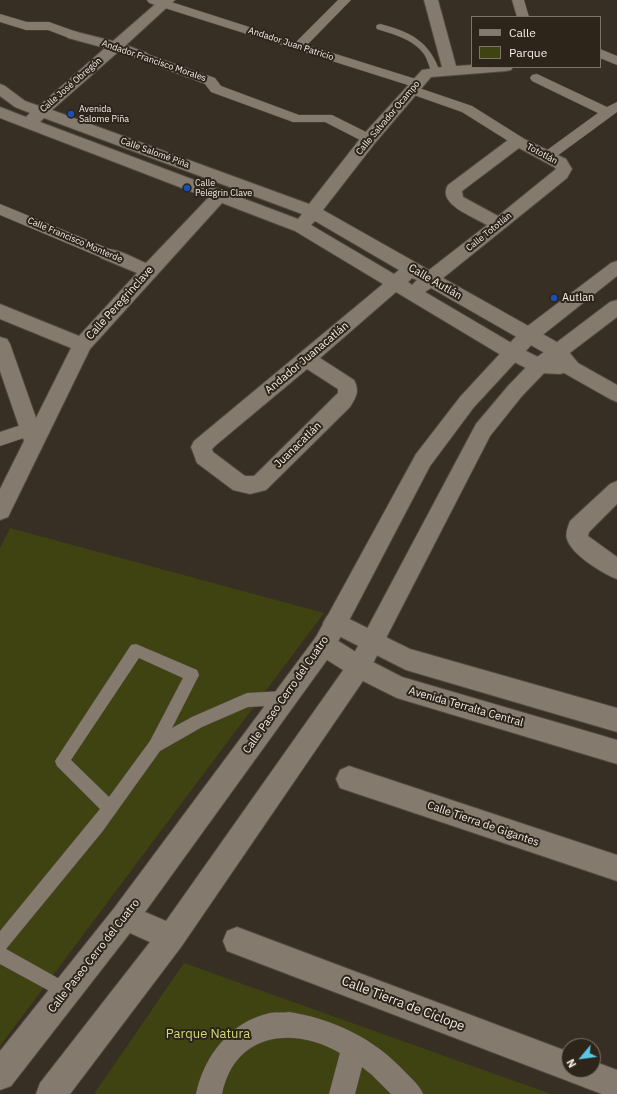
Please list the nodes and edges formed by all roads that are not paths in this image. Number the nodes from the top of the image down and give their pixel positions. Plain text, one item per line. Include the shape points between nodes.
1 (345, 0) edge
2 (431, 0) edge
3 (518, 0) edge
4 (162, 1) edge
5 (523, 16) edge
6 (0, 18) edge
7 (380, 27) dead end
8 (73, 35) joint
9 (116, 46) junction
10 (299, 46) junction
11 (601, 53) edge
12 (142, 56) joint
13 (617, 61) edge
14 (493, 68) edge
15 (443, 72) junction
16 (537, 78) dead end
17 (415, 87) junction
18 (0, 89) edge
19 (612, 109) edge
20 (41, 111) junction
21 (0, 112) edge
22 (28, 123) junction
23 (369, 139) junction
24 (518, 141) junction
25 (548, 156) junction
26 (564, 169) joint
27 (219, 196) junction
28 (0, 209) edge
29 (313, 212) junction
30 (499, 224) junction
31 (301, 227) junction
32 (107, 254) joint
33 (617, 267) edge
34 (411, 269) junction
35 (150, 271) junction
36 (429, 279) junction
37 (404, 288) junction
38 (617, 307) edge
39 (0, 311) edge
40 (0, 344) edge
41 (520, 344) junction
42 (82, 345) junction
43 (306, 359) junction
44 (564, 359) junction
45 (539, 366) junction
46 (617, 394) edge
47 (32, 434) junction
48 (0, 439) edge
49 (201, 447) joint
50 (617, 490) edge
51 (0, 512) edge
52 (617, 569) edge
53 (335, 623) junction
54 (372, 643) junction
55 (324, 644) junction
56 (359, 667) junction
57 (285, 698) junction
58 (617, 720) edge
59 (155, 746) junction
60 (617, 752) edge
61 (349, 779) dead end
62 (110, 808) junction
63 (617, 868) edge
64 (125, 917) junction
65 (171, 937) junction
66 (237, 941) dead end
67 (0, 944) edge
68 (0, 955) edge
69 (66, 992) junction
70 (354, 1046) junction
71 (561, 1064) edge
72 (0, 1075) edge
73 (599, 1078) edge
74 (617, 1085) edge
75 (52, 1094) edge
76 (209, 1094) edge
77 (342, 1094) edge
78 (410, 1094) edge

1 - 10 street
2 - 15 street
3 - 5 street
4 - 9 street, Calle José Obregón
4 - 10 street, Andador Juan Patricio
6 - 8 street, Andador Francisco Morales via 26,26 49,26
7 - 15 lane via 418,42
8 - 9 street, Andador Francisco Morales
9 - 12 street, Andador Francisco Morales
9 - 20 street, Calle José Obregón
10 - 17 street, Andador Juan Patricio
11 - 13 street
12 - 23 street, Andador Francisco Morales via 210,81 216,89 298,119 327,118
14 - 15 street, Calle Salvador Ocampo
15 - 17 street, Calle Salvador Ocampo via 427,73
16 - 19 street
17 - 23 street, Calle Salvador Ocampo
17 - 24 street, Andador Juan Patricio via 467,109
18 - 20 street, Calle Salomé Piña via 20,104
19 - 25 street
20 - 22 street, Calle José Obregón
20 - 29 street, Calle Salomé Piña
21 - 22 street, Calle Salomé Piña
22 - 27 street, Calle Salomé Piña
23 - 29 street, Calle Salvador Ocampo
24 - 25 street, Tototlán
24 - 30 street via 454,189 456,200
25 - 26 street, Tototlán via 560,163
26 - 30 street, Calle Tototlán
27 - 31 street, Calle Salomé Piña
27 - 35 street, Calle Peregrinclave
28 - 32 street, Calle Francisco Monterde
29 - 31 street, Calle Salvador Ocampo
29 - 34 street, Calle Autlán
30 - 36 street, Calle Tototlán
31 - 37 street, Calle Autlán
32 - 35 street, Calle Francisco Monterde
33 - 41 street, Calle Paseo Cerro del Cuatro
34 - 36 street, Calle Autlán
34 - 37 street, Andador Juanacatlán
35 - 42 street, Calle Peregrinclave
36 - 37 street, Calle Tototlán
36 - 41 street, Calle Autlán
37 - 41 street, Calle Autlán
37 - 43 street, Andador Juanacatlán
38 - 44 street
39 - 42 street
40 - 47 street
41 - 44 street, Calle Autlán
41 - 45 street, Calle Autlán
41 - 53 street, Calle Paseo Cerro del Cuatro via 467,402 423,460
42 - 47 street, Calle Peregrinclave
43 - 49 street, Andador Juanacatlán
43 - 49 street, Juanacatlán via 347,385 348,393 342,402 259,484 240,484 204,457
44 - 45 street
44 - 46 street, Calle Autlán
45 - 54 street via 483,430
47 - 48 street
47 - 51 street, Calle Peregrinclave
50 - 52 street via 578,528 577,538 582,545
53 - 54 street
53 - 55 street, Calle Paseo Cerro del Cuatro
54 - 56 street
54 - 58 street via 406,659
55 - 56 street, Avenida Terralta Central
55 - 57 street, Calle Paseo Cerro del Cuatro
56 - 60 street, Avenida Terralta Central via 397,687
56 - 65 street
57 - 59 lane via 247,700 197,722
57 - 64 street, Calle Paseo Cerro del Cuatro
59 - 62 lane
59 - 62 lane via 192,676 136,650 62,761
61 - 63 street, Calle Tierra de Gigantes
62 - 67 lane
64 - 65 street
64 - 69 street, Calle Paseo Cerro del Cuatro
65 - 75 street
66 - 71 street, Calle Tierra de Cíclope
68 - 69 lane
69 - 72 street, Calle Paseo Cerro del Cuatro
70 - 76 street via 327,1033 296,1024 268,1027 241,1040 228,1053 217,1070
70 - 77 street
70 - 78 street via 378,1063
73 - 74 street

